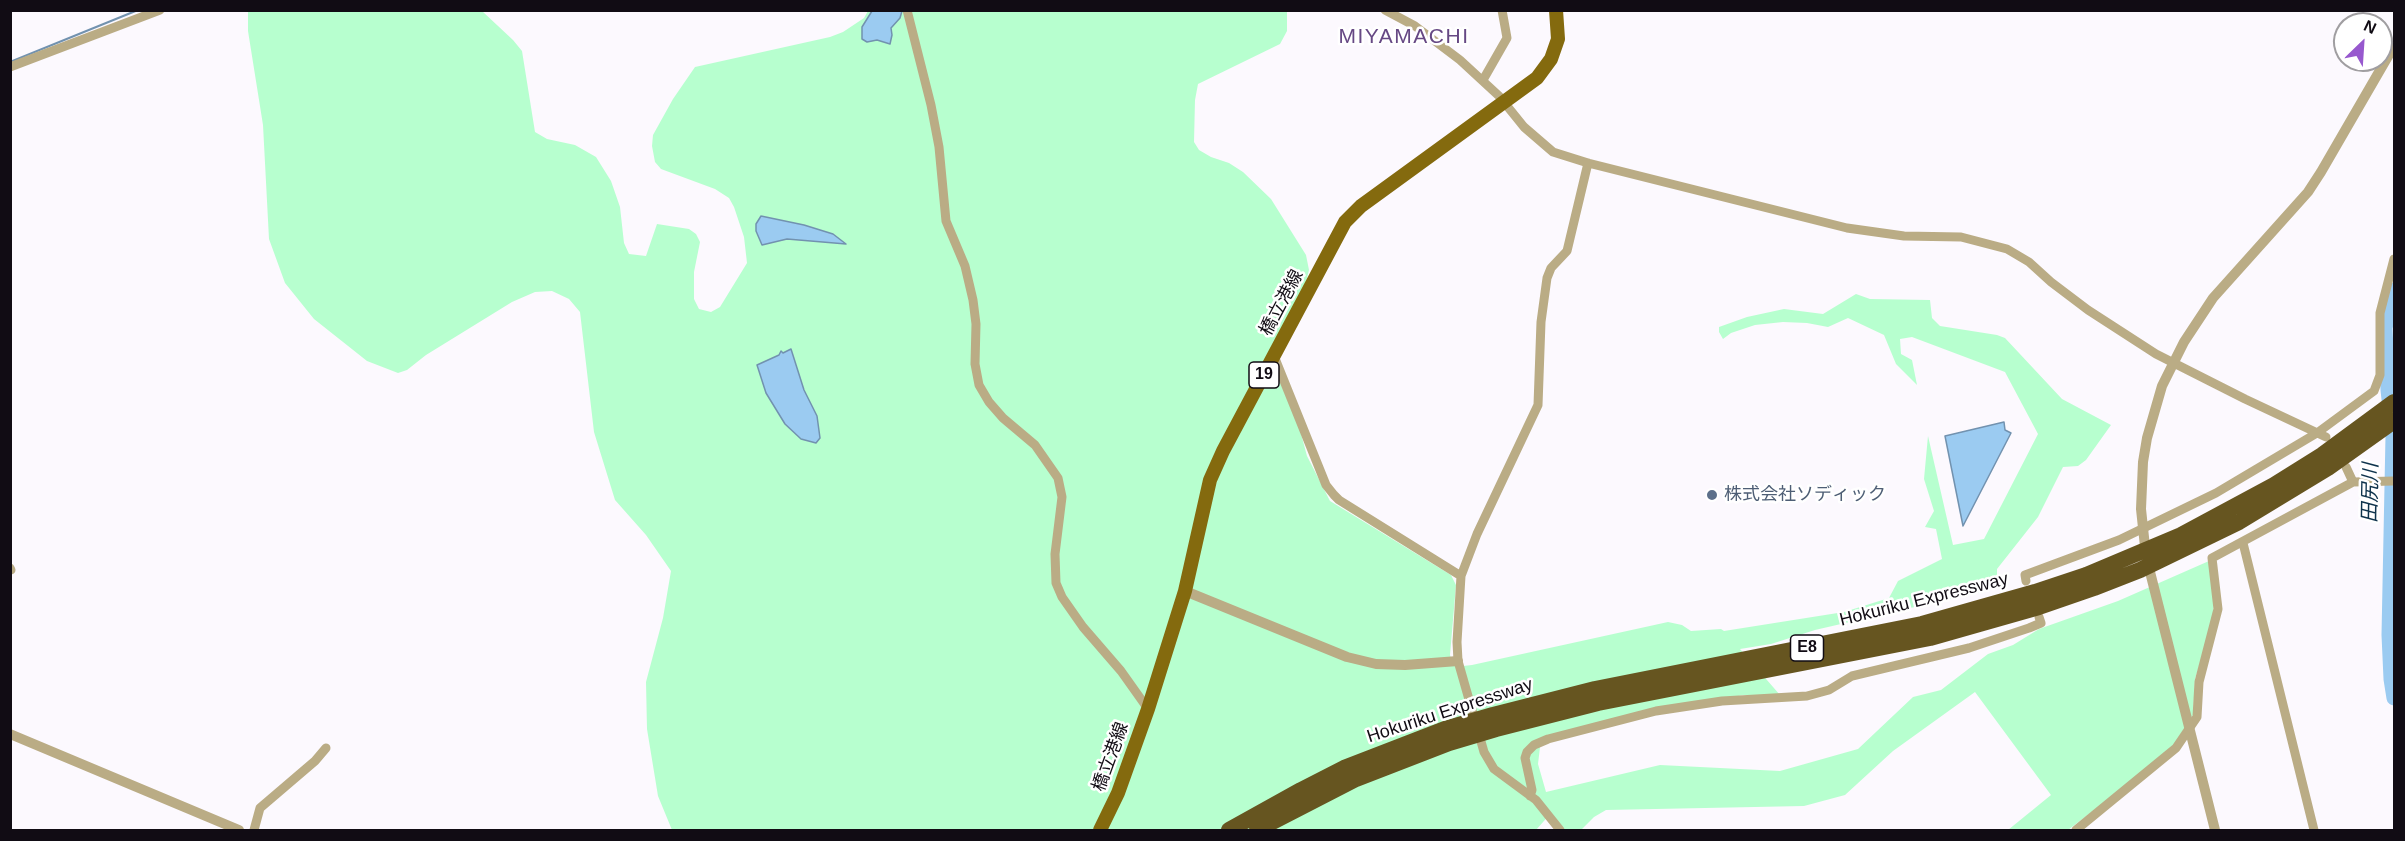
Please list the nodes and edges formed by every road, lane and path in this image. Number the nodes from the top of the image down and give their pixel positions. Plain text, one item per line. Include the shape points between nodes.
1 (159, 10) edge
2 (907, 10) edge
3 (1385, 10) edge
4 (1502, 10) edge
5 (1556, 10) edge
6 (2394, 46) edge
7 (10, 67) edge
8 (1483, 80) junction
9 (1504, 102) junction
10 (1588, 163) junction
11 (2394, 259) edge
12 (1274, 356) junction
13 (2173, 363) junction
14 (2394, 402) edge
15 (2394, 421) edge
16 (2369, 431) junction
17 (2321, 435) junction
18 (2346, 467) dead end
19 (2391, 481) edge
20 (2353, 482) junction
21 (2243, 543) junction
22 (1461, 576) junction
23 (2026, 581) dead end
24 (1185, 591) junction
25 (2038, 617) dead end
26 (1458, 661) junction
27 (1148, 709) junction
28 (2189, 729) junction
29 (10, 734) edge
30 (326, 748) dead end
31 (1530, 796) junction
32 (239, 831) edge
33 (254, 831) edge
34 (1100, 831) edge
35 (1229, 831) edge
36 (1257, 831) edge
37 (1560, 831) edge
38 (2076, 831) edge
39 (2215, 831) edge
40 (2314, 831) edge

1 - 7 street
2 - 27 street via 939,147 946,221 965,266 973,300 979,385 1003,418 1035,445 1058,478 1062,497 1055,554 1056,583 1083,627
3 - 8 street via 1428,35
4 - 8 street via 1507,38
5 - 9 main road, 橋立港線 / 19 via 1558,39 1551,59 1537,78
6 - 13 street via 2317,178 2213,298
8 - 9 street
9 - 10 street via 1524,128 1553,152
9 - 12 main road, 橋立港線 / 19 via 1361,206 1345,222
10 - 13 street via 1847,228 1894,235 1961,237 2007,249 2088,310
10 - 22 street via 1567,251 1547,278 1538,405
11 - 17 street via 2380,313 2378,384
12 - 22 street via 1326,485 1334,495
12 - 24 main road, 橋立港線 / 19 via 1210,480
13 - 17 street
13 - 28 street via 2147,438 2142,534 2150,581
14 - 16 highway, Hokuriku Expressway / E8
15 - 16 highway, Hokuriku Expressway / E8
16 - 35 highway, Hokuriku Expressway / E8 via 2227,511 2144,552 2086,575 1922,624 1605,687 1493,715 1344,768
16 - 36 highway, Hokuriku Expressway / E8 via 2285,496 2229,527 2140,570 2061,599 1930,638 1598,703 1496,729 1356,779
17 - 23 street via 2120,540 2025,575
18 - 20 street
19 - 20 street
20 - 21 street
21 - 28 street via 2212,558 2218,609 2199,682 2197,717
21 - 40 street
22 - 26 street
24 - 26 street via 1347,657 1376,664
24 - 27 main road, 橋立港線 / 19
25 - 31 street via 2041,623 2029,628 1969,648 1852,676 1829,690 1807,696 1722,701 1656,711 1548,739 1534,745 1525,758
26 - 31 street via 1484,752 1494,769
27 - 34 main road, 橋立港線 / 19
28 - 38 street via 2176,748
28 - 39 street
29 - 32 street
30 - 33 street via 260,808
31 - 37 street

